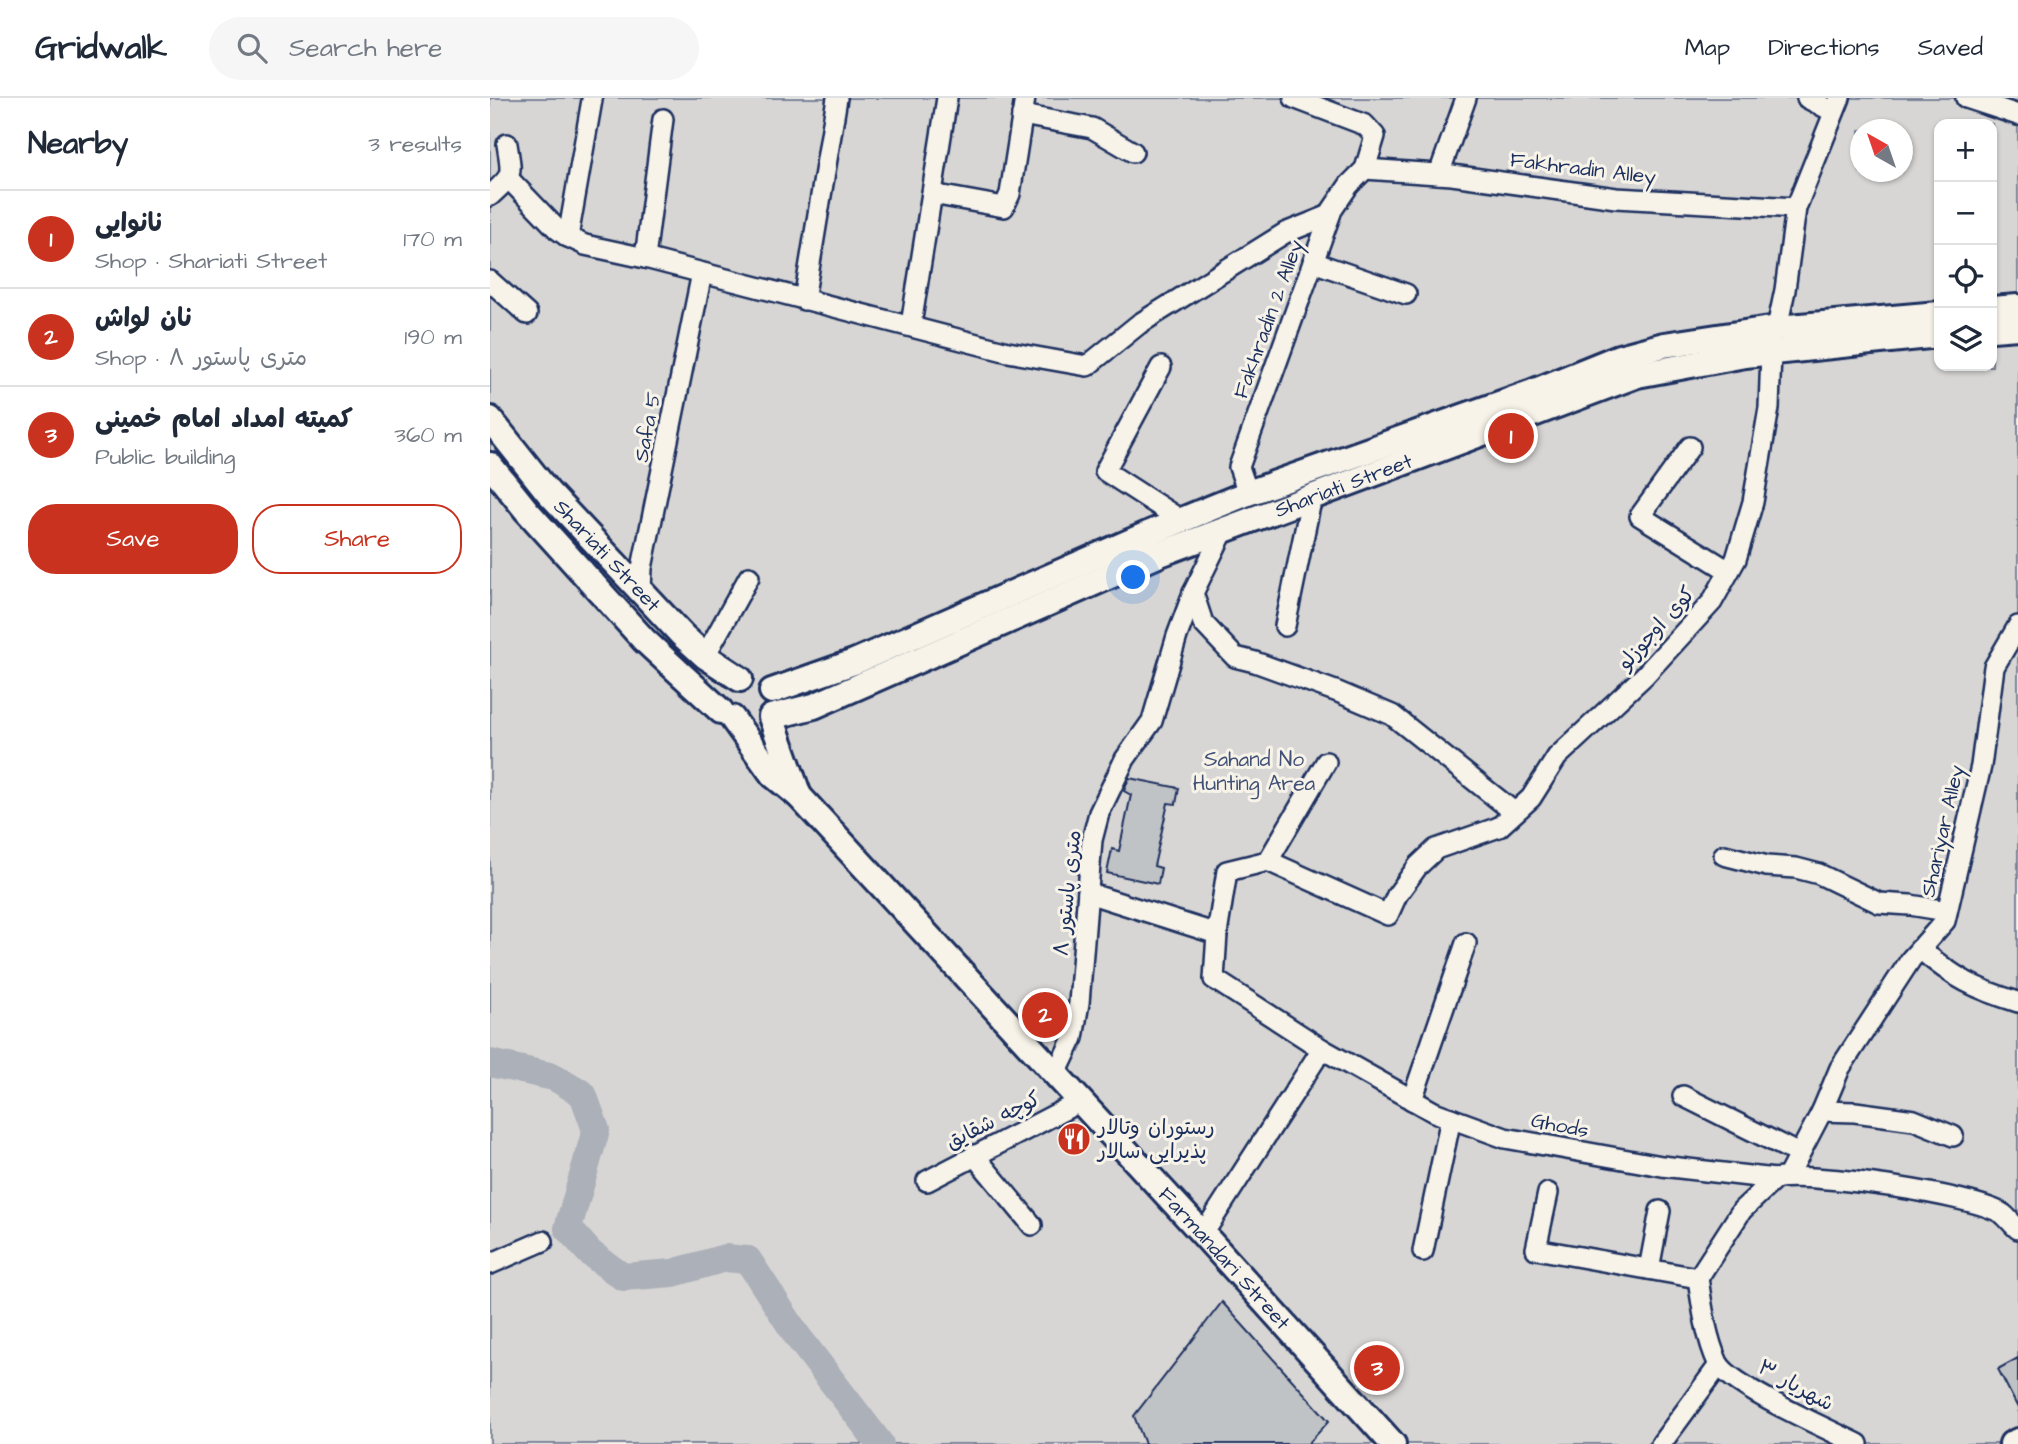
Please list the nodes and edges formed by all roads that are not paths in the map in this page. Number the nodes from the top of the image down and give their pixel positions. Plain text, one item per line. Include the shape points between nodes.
1 (837, 98) edge
2 (947, 98) edge
3 (1294, 98) edge
4 (1466, 98) edge
5 (1807, 98) edge
6 (1966, 98) edge
7 (592, 100) dead end
8 (1837, 105) edge
9 (1023, 107) edge
10 (2018, 115) edge
11 (663, 119) dead end
12 (507, 144) dead end
13 (1133, 152) dead end
14 (1365, 169) junction
15 (1439, 174) junction
16 (509, 178) junction
17 (932, 194) junction
18 (490, 196) edge
19 (1796, 208) junction
20 (1330, 215) junction
21 (568, 237) junction
22 (645, 258) junction
23 (1313, 262) junction
24 (702, 274) junction
25 (490, 281) edge
26 (1406, 294) dead end
27 (804, 300) junction
28 (2018, 307) edge
29 (1997, 309) edge
30 (527, 314) dead end
31 (1934, 314) edge
32 (911, 326) junction
33 (2018, 327) edge
34 (1777, 328) junction
35 (1997, 329) edge
36 (1934, 336) edge
37 (1771, 352) junction
38 (1161, 368) dead end
39 (490, 418) edge
40 (1436, 438) junction
41 (1690, 447) dead end
42 (494, 478) edge
43 (548, 492) junction
44 (1248, 493) junction
45 (1312, 496) junction
46 (527, 511) junction
47 (1181, 520) junction
48 (1224, 530) junction
49 (1729, 571) junction
50 (749, 577) dead end
51 (641, 590) junction
52 (1193, 593) junction
53 (1285, 626) dead end
54 (2018, 626) edge
55 (705, 656) junction
56 (858, 673) junction
57 (740, 679) junction
58 (772, 691) junction
59 (727, 714) junction
60 (771, 716) junction
61 (1326, 762) dead end
62 (799, 796) junction
63 (1514, 812) junction
64 (1724, 855) dead end
65 (1268, 861) junction
66 (1088, 893) junction
67 (1947, 911) junction
68 (1217, 934) junction
69 (1466, 943) dead end
70 (1920, 948) junction
71 (2018, 1002) edge
72 (1322, 1049) junction
73 (1056, 1074) junction
74 (1683, 1096) dead end
75 (1412, 1100) junction
76 (1081, 1101) junction
77 (1822, 1111) junction
78 (1451, 1118) junction
79 (1953, 1136) dead end
80 (1799, 1154) junction
81 (974, 1155) junction
82 (1782, 1177) junction
83 (927, 1181) dead end
84 (1548, 1193) dead end
85 (1660, 1211) dead end
86 (1032, 1226) dead end
87 (2018, 1229) edge
88 (1203, 1234) junction
89 (543, 1241) dead end
90 (1423, 1251) dead end
91 (490, 1264) edge
92 (1649, 1269) junction
93 (1698, 1278) junction
94 (1719, 1365) junction
95 (2018, 1441) edge
96 (1393, 1444) edge
97 (1661, 1444) edge
98 (1858, 1444) edge
99 (2012, 1444) edge

1 - 27 street
2 - 17 street
3 - 14 street via 1365,125 1375,136
4 - 15 street
5 - 8 street
6 - 10 street
7 - 21 street
8 - 19 street
9 - 13 street via 1092,128
9 - 17 street via 1004,207
11 - 22 street
12 - 16 street
14 - 15 street, Fakhradin Alley
14 - 20 street, Fakhradin 2 Alley
15 - 19 street, Fakhradin Alley via 1616,198
16 - 18 street
16 - 21 street
17 - 32 street
19 - 34 street
20 - 23 street, Fakhradin 2 Alley
20 - 32 street via 1285,233 1139,324 1087,366 1008,352
21 - 22 street via 585,246
22 - 24 street
23 - 26 street
23 - 44 street, Fakhradin 2 Alley via 1239,467
24 - 27 street
24 - 51 street, Safa 5
25 - 30 street
27 - 32 street
28 - 29 main road
31 - 34 main road, Shariati Street
33 - 35 main road
34 - 40 main road, Shariati Street via 1630,354 1530,393
36 - 37 main road, Shariati Street
37 - 40 main road, Shariati Street via 1637,375
37 - 49 street, کوی اوجوزلو via 1769,408 1753,502
38 - 47 street via 1105,471
39 - 43 main road, Shariati Street
40 - 44 main road, Shariati Street
40 - 45 main road, Shariati Street
41 - 49 street via 1640,516
42 - 46 main road, Shariati Street
43 - 46 main road
43 - 51 main road, Shariati Street
44 - 47 main road, Shariati Street
45 - 48 main road, Shariati Street
45 - 53 street
46 - 59 main road, Shariati Street via 644,640
47 - 56 main road, Shariati Street
48 - 52 street, ۸ متری پاستور
48 - 56 main road, Shariati Street
49 - 63 street, کوی اوجوزلو via 1704,611 1644,676 1557,757 1531,798
50 - 55 street
51 - 55 main road, Shariati Street
52 - 63 street via 1203,623 1235,657 1392,715
52 - 66 street, ۸ متری پاستور via 1152,721 1125,759 1100,813 1092,839
54 - 67 street, Shariyar Alley via 1994,667 1981,766
55 - 57 main road, Shariati Street
56 - 58 main road, Shariati Street
56 - 60 main road, Shariati Street via 814,706
57 - 58 main road
57 - 59 main road via 720,687 716,694 716,702
58 - 60 main road via 778,702
59 - 60 main road via 755,722
59 - 62 main road, Farmandari Street via 773,775
60 - 62 main road, Farmandari Street
61 - 65 street
62 - 73 main road, Farmandari Street
63 - 65 street, کوی اوجوزلو via 1499,827 1436,849 1418,866 1388,915
64 - 67 street via 1819,874 1879,903
65 - 68 street via 1227,871
66 - 68 street
66 - 73 street, ۸ متری پاستور via 1073,1038
67 - 70 street, Shariyar Alley via 1945,922
68 - 72 street, Ghods via 1214,979
69 - 75 street
70 - 71 street via 1967,984
70 - 77 street, Shariyar Alley via 1840,1068
72 - 75 street, Ghods
72 - 88 street
73 - 76 main road, Farmandari Street
74 - 80 street
75 - 78 street, Ghods
76 - 81 street, کوچه شقایق
76 - 88 main road, Farmandari Street
77 - 79 street via 1914,1120
77 - 80 street, Shariyar Alley
78 - 82 street, Ghods via 1505,1138 1568,1150 1662,1166
78 - 90 street
80 - 82 street, Shariyar Alley
81 - 83 street, کوچه شقایق
81 - 86 street
82 - 87 street, Ghods via 1955,1196 2003,1213
82 - 93 street via 1742,1210
84 - 92 street via 1536,1249
85 - 92 street
88 - 96 main road, Farmandari Street
89 - 91 street
92 - 93 street
93 - 94 street via 1703,1316
94 - 97 street
94 - 98 street, شهریار ۳ via 1759,1395
95 - 99 main road

